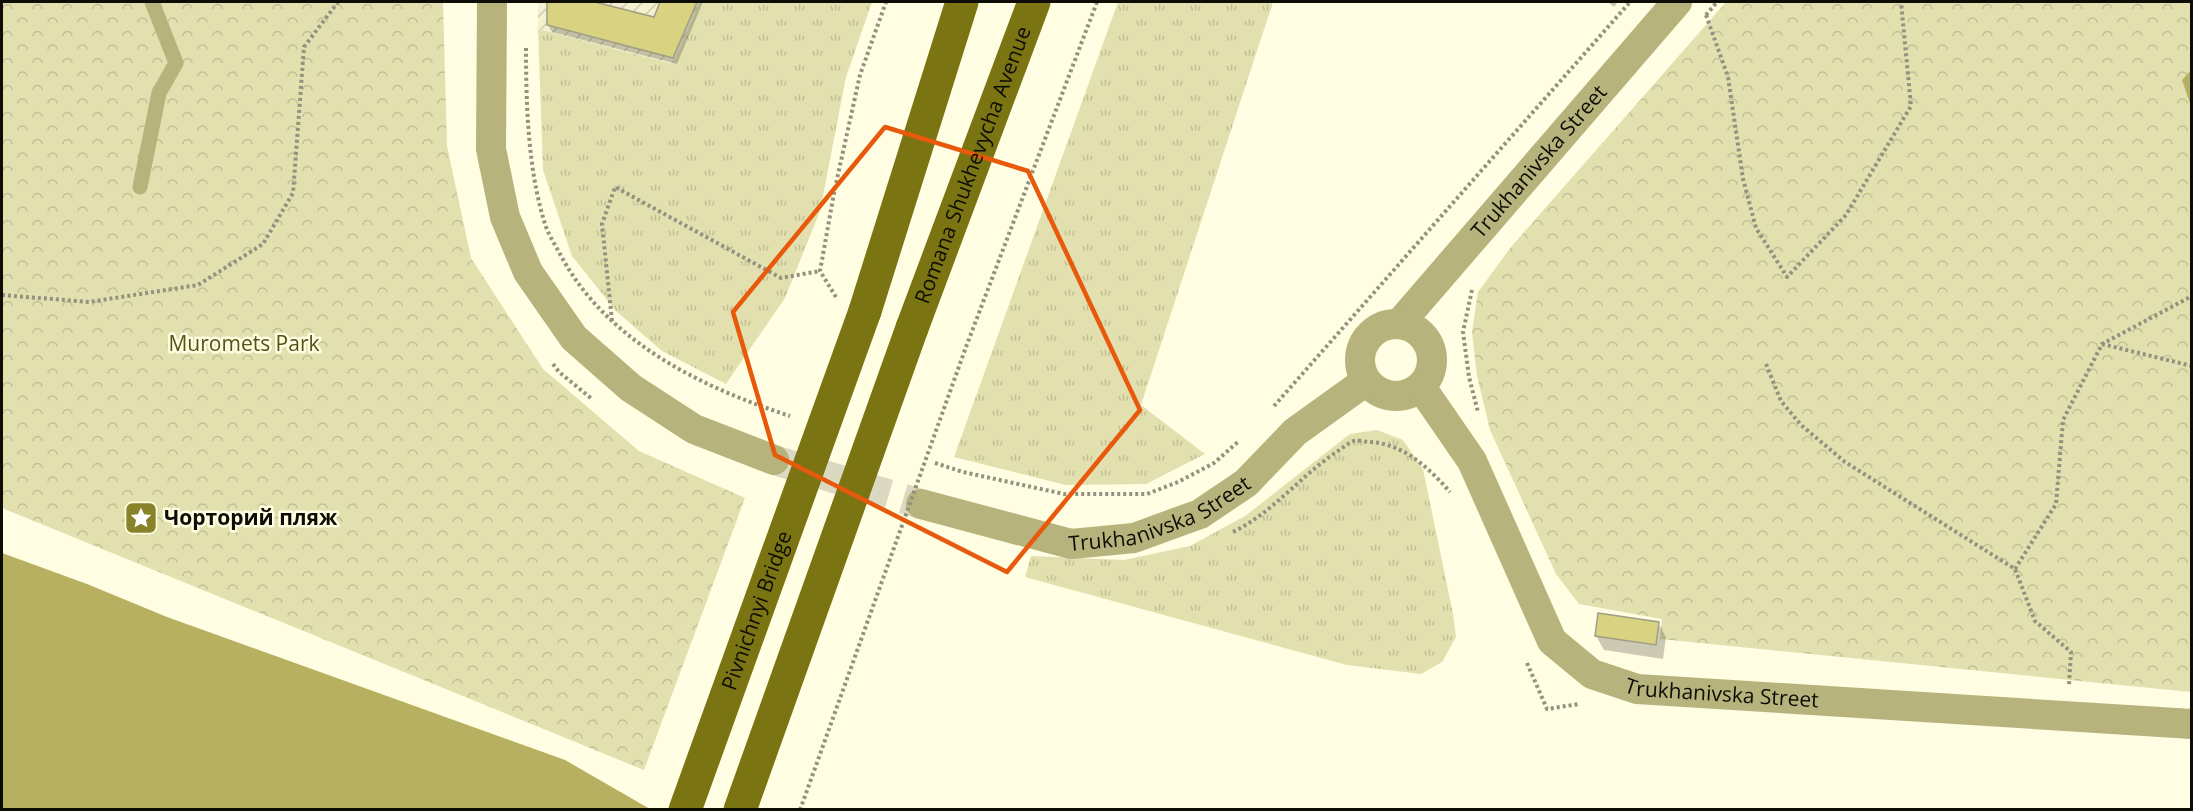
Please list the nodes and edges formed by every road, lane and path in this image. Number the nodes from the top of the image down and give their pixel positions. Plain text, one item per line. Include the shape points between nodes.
1 (152, 2) edge
2 (338, 2) edge
3 (492, 2) edge
4 (886, 2) edge
5 (962, 2) edge
6 (1034, 2) edge
7 (1097, 2) edge
8 (1630, 2) edge
9 (1677, 2) edge
10 (1717, 2) edge
11 (1901, 2) edge
12 (1706, 15) junction
13 (1698, 24) dead end
14 (526, 44) dead end
15 (140, 187) dead end
16 (820, 271) junction
17 (1479, 280) dead end
18 (2, 295) edge
19 (2192, 297) edge
20 (852, 307) junction
21 (612, 321) junction
22 (1400, 323) junction
23 (2102, 344) junction
24 (1766, 364) dead end
25 (2192, 366) edge
26 (1366, 381) junction
27 (1421, 387) junction
28 (1266, 414) dead end
29 (790, 416) dead end
30 (1480, 422) dead end
31 (1242, 439) dead end
32 (774, 460) tunnel mouth
33 (936, 463) dead end
34 (921, 504) tunnel mouth
35 (2015, 569) junction
36 (2060, 715) junction
37 (2192, 724) edge
38 (685, 810) edge
39 (740, 810) edge
40 (800, 810) edge

1 - 15 lane via 176,63 159,93
2 - 18 path via 304,47 293,193 263,244 198,285 89,302
3 - 32 street via 491,149 505,217 528,272 574,338 631,388 694,429
4 - 16 path via 860,75
5 - 20 main road
6 - 39 main road, Romana Shukhevycha Avenue, bridge via 912,328
7 - 40 path, bridge via 966,346
8 - 28 path
9 - 22 street, Trukhanivska Street
10 - 12 path
11 - 12 path via 1911,106 1846,215 1787,277 1756,228 1743,179 1728,77
12 - 13 path
14 - 21 path via 532,163 545,225 568,270
16 - 20 path
16 - 21 path via 781,278 615,187 602,224
17 - 30 path via 1472,290 1463,332
19 - 23 path
20 - 38 main road, Pivnichnyi Bridge, bridge
21 - 29 path via 663,359 745,402
22 - 26 street via 1380,327 1365,341 1360,361
22 - 27 street via 1419,331 1431,348 1431,369
23 - 25 path
23 - 35 path via 2063,420 2056,504
24 - 35 path via 1781,401 1801,425 1845,462
26 - 27 street via 1392,396
26 - 34 street, Trukhanivska Street via 1295,432 1246,483 1200,514 1134,538 1071,543
27 - 36 street, Trukhanivska Street via 1472,461 1552,641 1592,674 1637,689
31 - 33 path via 1214,464 1147,494 1064,494
35 - 36 path via 2035,621 2071,652 2070,680
36 - 37 street, Trukhanivska Street

